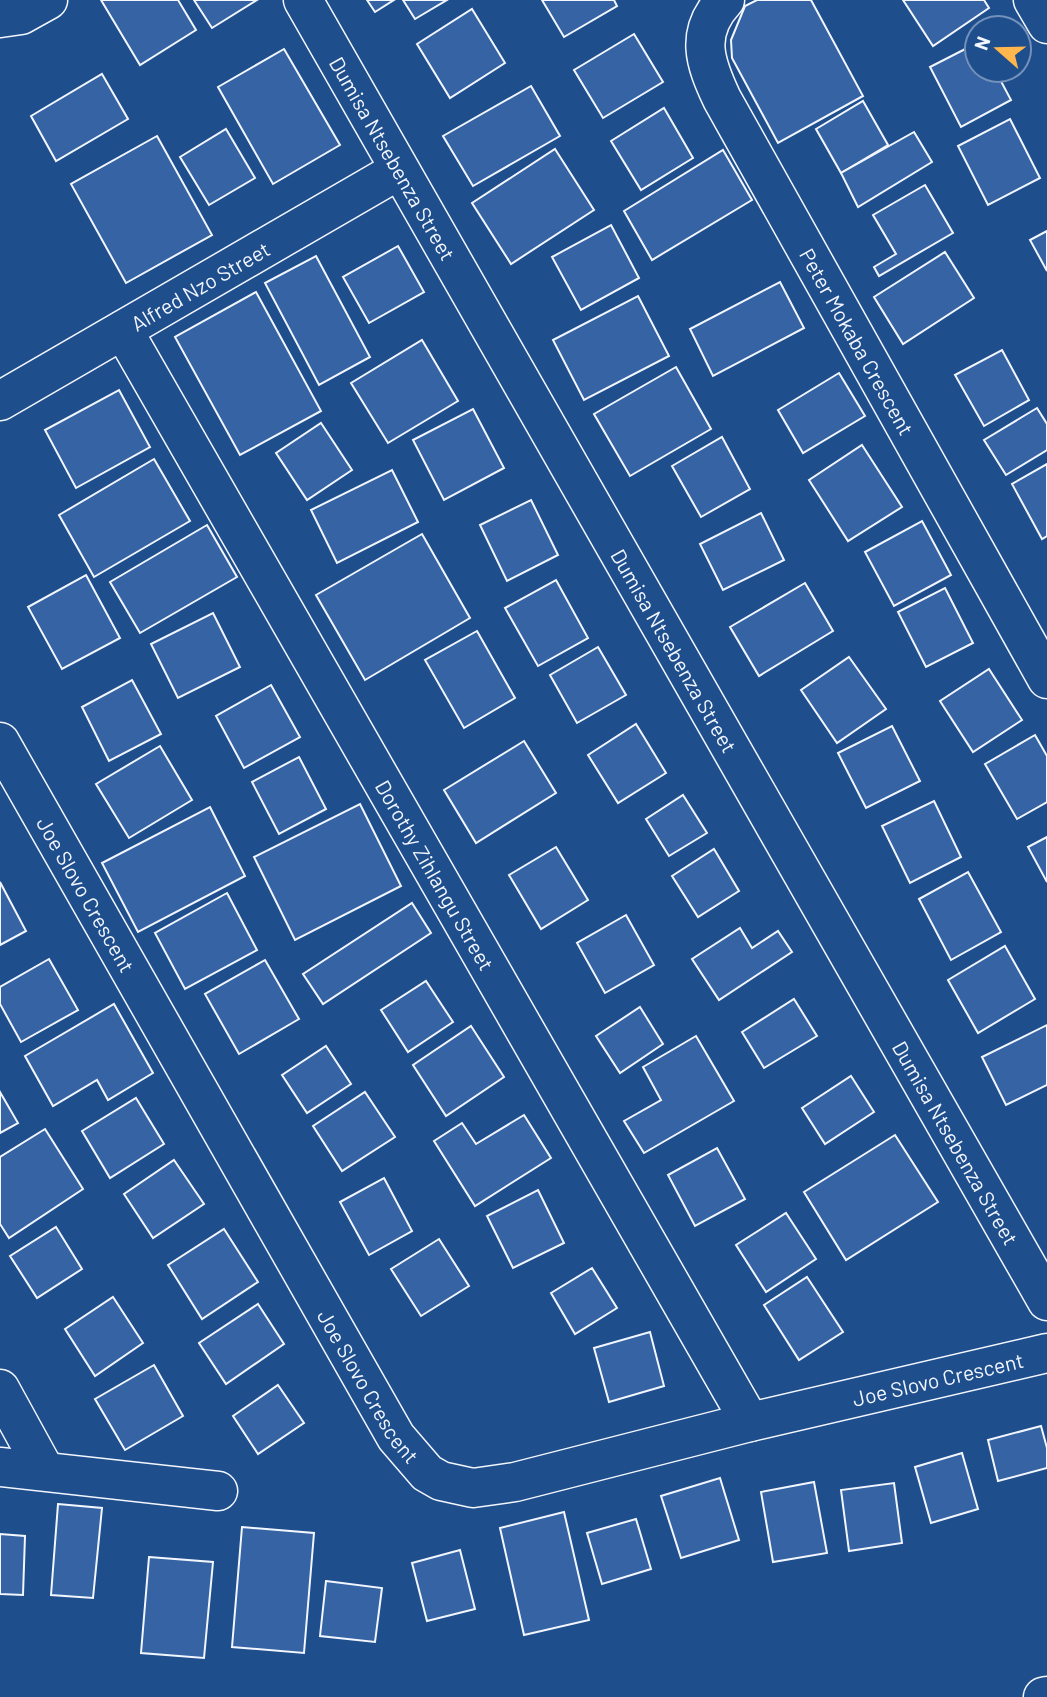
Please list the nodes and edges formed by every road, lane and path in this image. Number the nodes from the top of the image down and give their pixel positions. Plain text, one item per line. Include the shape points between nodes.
1 (48, 0) edge
2 (303, 0) edge
3 (725, 0) edge
4 (1033, 0) edge
5 (0, 18) edge
6 (1047, 24) edge
7 (399, 170) junction
8 (122, 330) junction
9 (0, 401) edge
10 (1047, 679) edge
11 (0, 741) edge
12 (1047, 1301) edge
13 (1047, 1353) edge
14 (0, 1388) edge
15 (750, 1422) junction
16 (0, 1467) edge
17 (45, 1471) junction
18 (218, 1491) dead end

1 - 5 street via 21,15
2 - 7 street, Dumisa Ntsebenza Street
3 - 10 street, Peter Mokaba Crescent via 709,25 704,46 708,69 722,99
4 - 6 street
7 - 8 street, Alfred Nzo Street
7 - 12 street, Dumisa Ntsebenza Street
8 - 9 street, Alfred Nzo Street
8 - 15 street, Dorothy Zihlangu Street
11 - 15 street, Joe Slovo Crescent via 396,1437 427,1473 473,1488 514,1482
13 - 15 street, Joe Slovo Crescent
14 - 17 street
16 - 17 street
17 - 18 street

